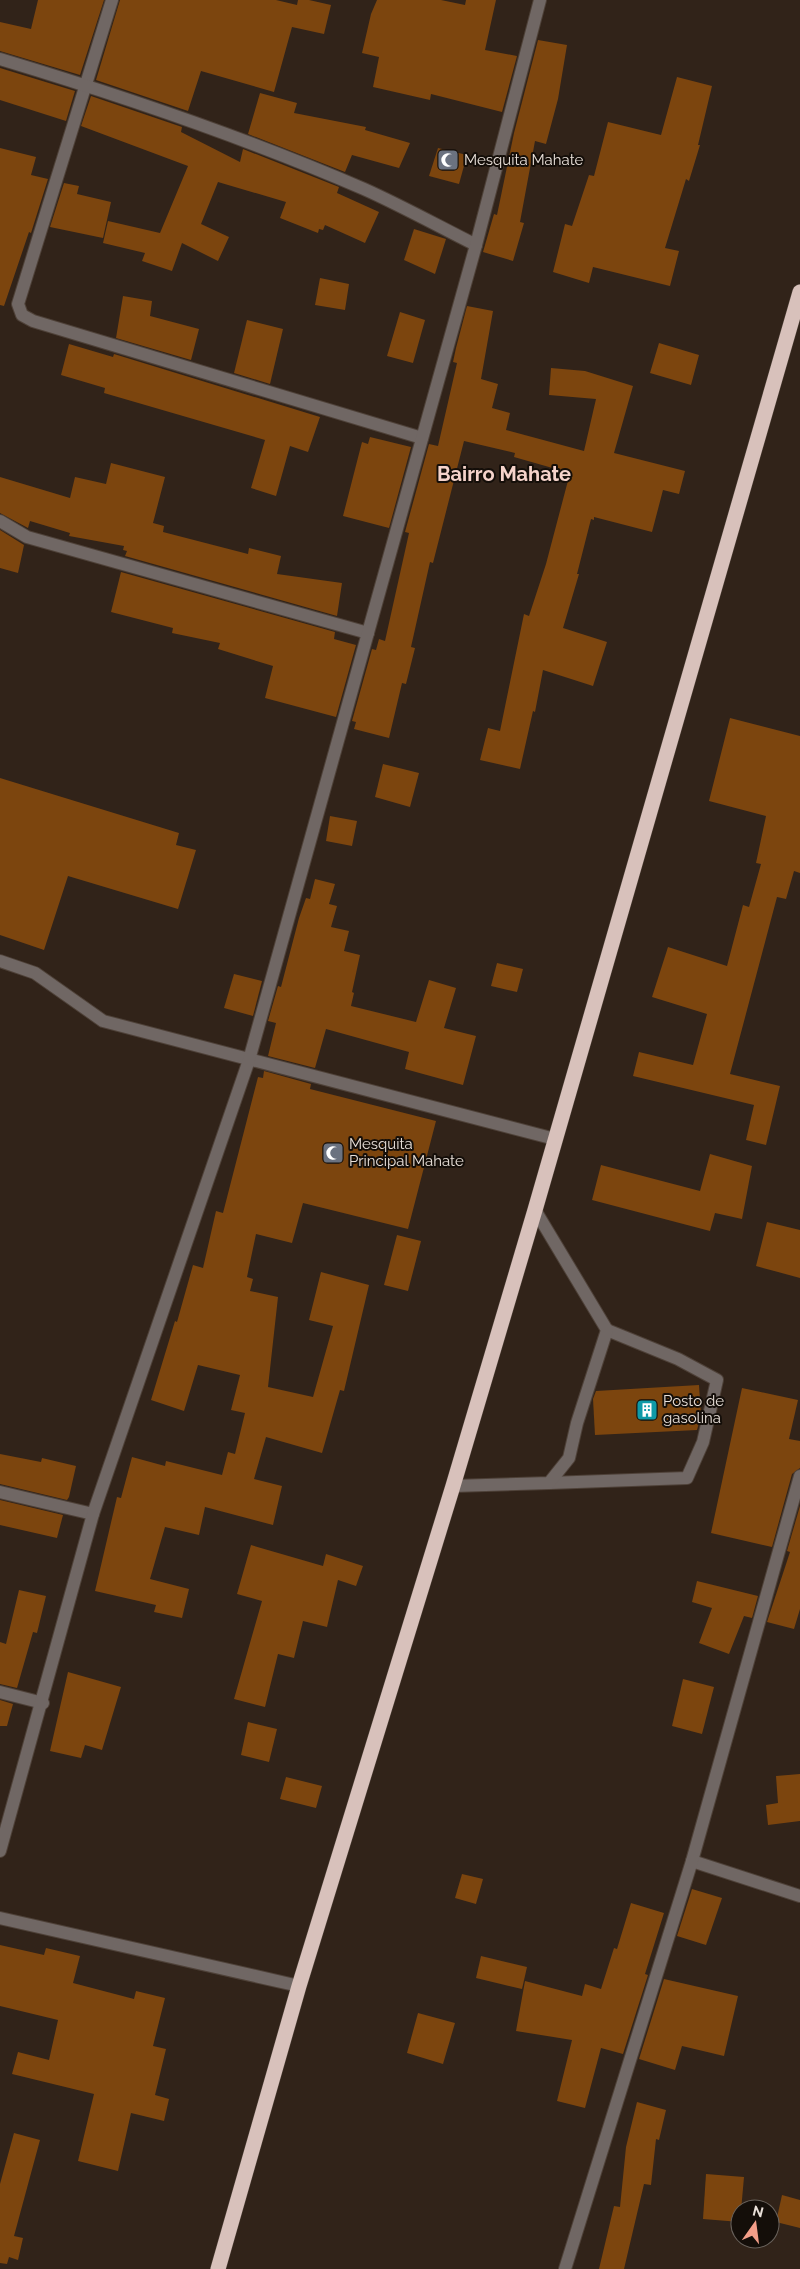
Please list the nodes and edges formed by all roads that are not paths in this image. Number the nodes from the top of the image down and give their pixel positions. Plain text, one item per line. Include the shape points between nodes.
1 (112, 0) edge
2 (540, 0) edge
3 (0, 59) edge
4 (87, 85) junction
5 (476, 245) junction
6 (800, 292) edge
7 (422, 438) junction
8 (0, 520) edge
9 (368, 632) junction
10 (0, 960) edge
11 (249, 1060) junction
12 (555, 1139) junction
13 (535, 1210) junction
14 (607, 1330) junction
15 (800, 1476) edge
16 (549, 1483) junction
17 (453, 1486) junction
18 (0, 1492) edge
19 (93, 1514) junction
20 (0, 1692) edge
21 (42, 1703) junction
22 (0, 1852) edge
23 (692, 1861) junction
24 (800, 1896) edge
25 (0, 1918) edge
26 (298, 1986) junction
27 (218, 2269) edge
28 (565, 2269) edge

1 - 4 street
2 - 5 street
3 - 4 street
4 - 5 street via 364,190
4 - 7 street via 18,304 22,315 33,321
5 - 7 street
6 - 12 highway
7 - 9 street
8 - 9 street via 27,537
9 - 11 street
10 - 11 street via 36,973 103,1021
11 - 12 street
11 - 19 street
12 - 13 highway
13 - 14 street
13 - 17 highway
14 - 16 street via 569,1458
14 - 16 street via 678,1358 717,1380 703,1442 687,1478
15 - 23 street
16 - 17 street
17 - 26 highway
18 - 19 street
19 - 21 street
20 - 21 street
21 - 22 street
23 - 24 street
23 - 28 street
25 - 26 street
26 - 27 highway

